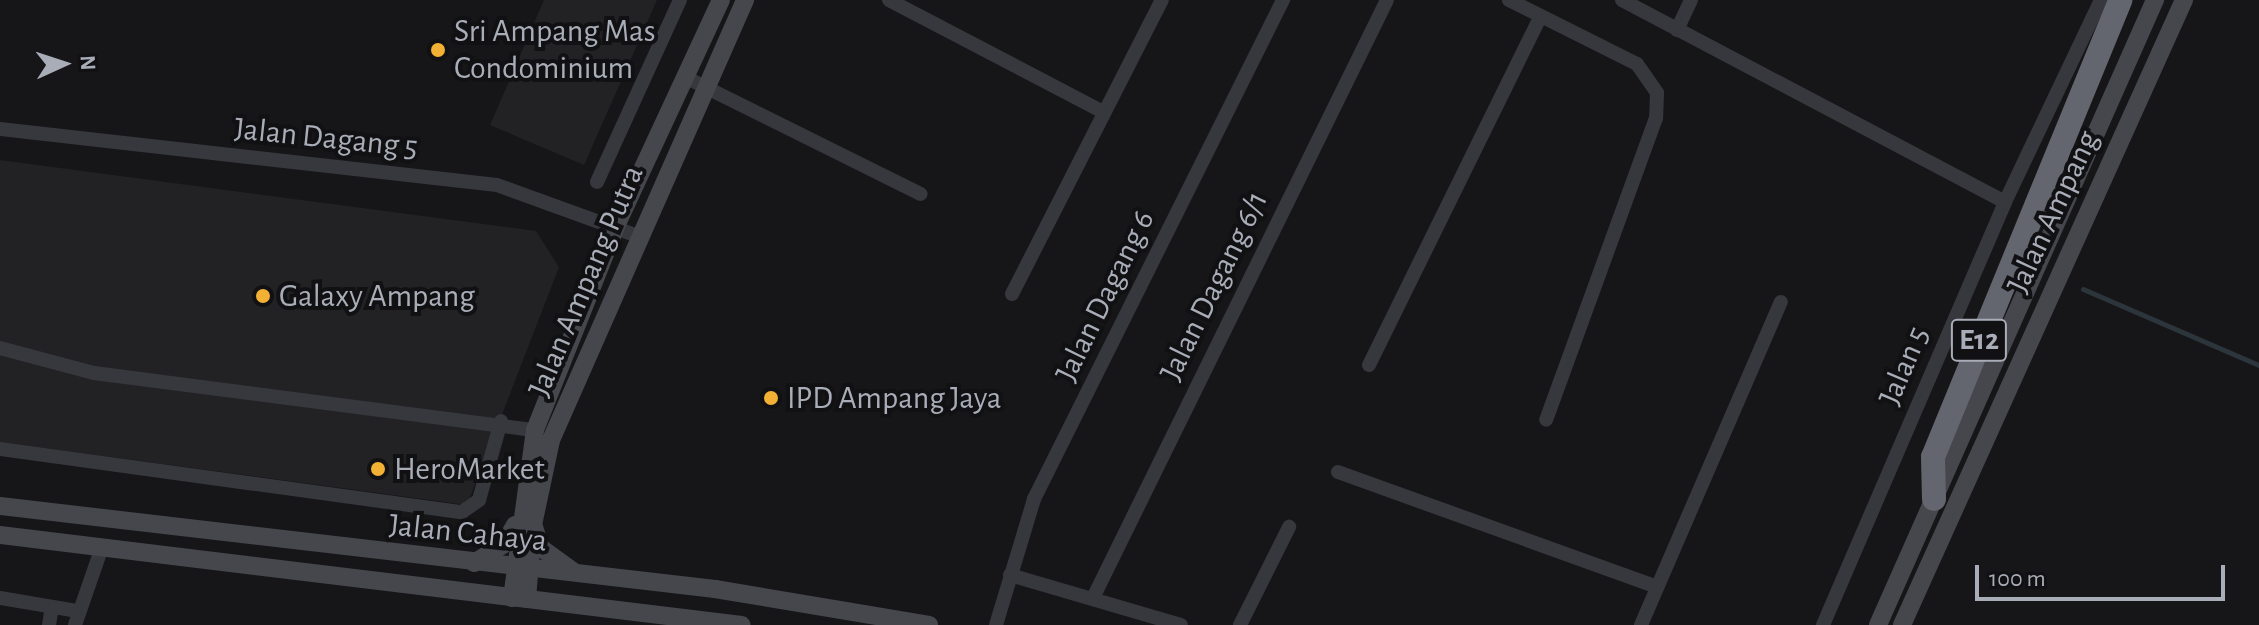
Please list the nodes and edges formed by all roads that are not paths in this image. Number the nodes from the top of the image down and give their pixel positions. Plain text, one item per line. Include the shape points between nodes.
1 (680, 0) edge
2 (721, 0) edge
3 (745, 0) edge
4 (889, 0) edge
5 (1283, 0) edge
6 (1387, 0) edge
7 (1509, 0) edge
8 (1622, 0) edge
9 (1691, 0) edge
10 (2101, 0) edge
11 (2120, 0) edge
12 (2155, 0) edge
13 (2184, 0) edge
14 (1162, 1) edge
15 (1541, 16) junction
16 (1677, 30) junction
17 (685, 77) junction
18 (704, 86) junction
19 (1103, 112) junction
20 (0, 129) edge
21 (597, 182) dead end
22 (921, 194) dead end
23 (2005, 202) junction
24 (616, 226) junction
25 (638, 236) junction
26 (1012, 294) dead end
27 (1781, 302) dead end
28 (0, 348) edge
29 (1369, 365) dead end
30 (1546, 420) dead end
31 (501, 421) junction
32 (535, 430) junction
33 (0, 449) edge
34 (1338, 472) dead end
35 (1961, 487) junction
36 (1938, 489) junction
37 (0, 506) edge
38 (525, 523) junction
39 (1289, 527) dead end
40 (0, 535) edge
41 (101, 550) junction
42 (471, 564) junction
43 (522, 569) junction
44 (581, 575) junction
45 (1010, 575) junction
46 (1657, 587) junction
47 (715, 589) junction
48 (0, 598) edge
49 (1093, 598) junction
50 (520, 599) junction
51 (52, 607) junction
52 (77, 618) edge
53 (709, 623) edge
54 (49, 625) edge
55 (742, 625) edge
56 (929, 625) edge
57 (996, 625) edge
58 (1181, 625) edge
59 (1240, 625) edge
60 (1641, 625) edge
61 (1823, 625) edge
62 (1878, 625) edge
63 (1902, 625) edge

1 - 21 street
2 - 17 main road, Jalan Ampang Putra
3 - 18 main road, Jalan Ampang Putra
4 - 19 street
5 - 45 street, Jalan Dagang 6 via 1034,499
6 - 49 street, Jalan Dagang 6/1
7 - 15 street
8 - 16 street
9 - 16 street
10 - 23 street, Jalan 5
11 - 36 highway, E12 via 1933,457
12 - 36 main road, Jalan Ampang
13 - 35 main road, Jalan Ampang
14 - 19 street
15 - 29 street
15 - 30 street via 1637,64 1657,93 1656,118
16 - 23 street
17 - 18 street
17 - 24 main road, Jalan Ampang Putra
18 - 22 street
18 - 25 main road, Jalan Ampang Putra
19 - 26 street
20 - 24 street, Jalan Dagang 5 via 497,185
23 - 61 street, Jalan 5
24 - 25 street, Jalan Dagang 5
24 - 32 main road, Jalan Ampang Putra
25 - 38 main road, Jalan Ampang Putra via 551,440
27 - 46 street
28 - 31 street via 94,373
31 - 32 street
31 - 33 street via 479,500 462,512
32 - 38 main road, Jalan Ampang Putra
34 - 46 street
35 - 36 street
35 - 63 main road, Jalan Ampang
36 - 62 main road, Jalan Ampang
37 - 42 main road, Jalan Cahaya
38 - 42 main road via 504,544
38 - 43 main road, Jalan Ampang Putra
38 - 44 main road via 555,562
39 - 59 street
40 - 41 main road, Jalan Cahaya
41 - 50 main road, Jalan Cahaya
41 - 52 street
42 - 43 main road, Jalan Cahaya
43 - 44 main road, Jalan Cahaya
43 - 50 main road, Jalan Ampang Putra
44 - 47 main road, Jalan Cahaya
45 - 49 street
45 - 57 street, Jalan Dagang 6
46 - 60 street
47 - 53 main road
47 - 56 main road, Jalan Cahaya
48 - 51 street
49 - 58 street
50 - 53 main road, Jalan Cahaya
51 - 52 street
51 - 54 street
53 - 55 main road, Jalan Cahaya

